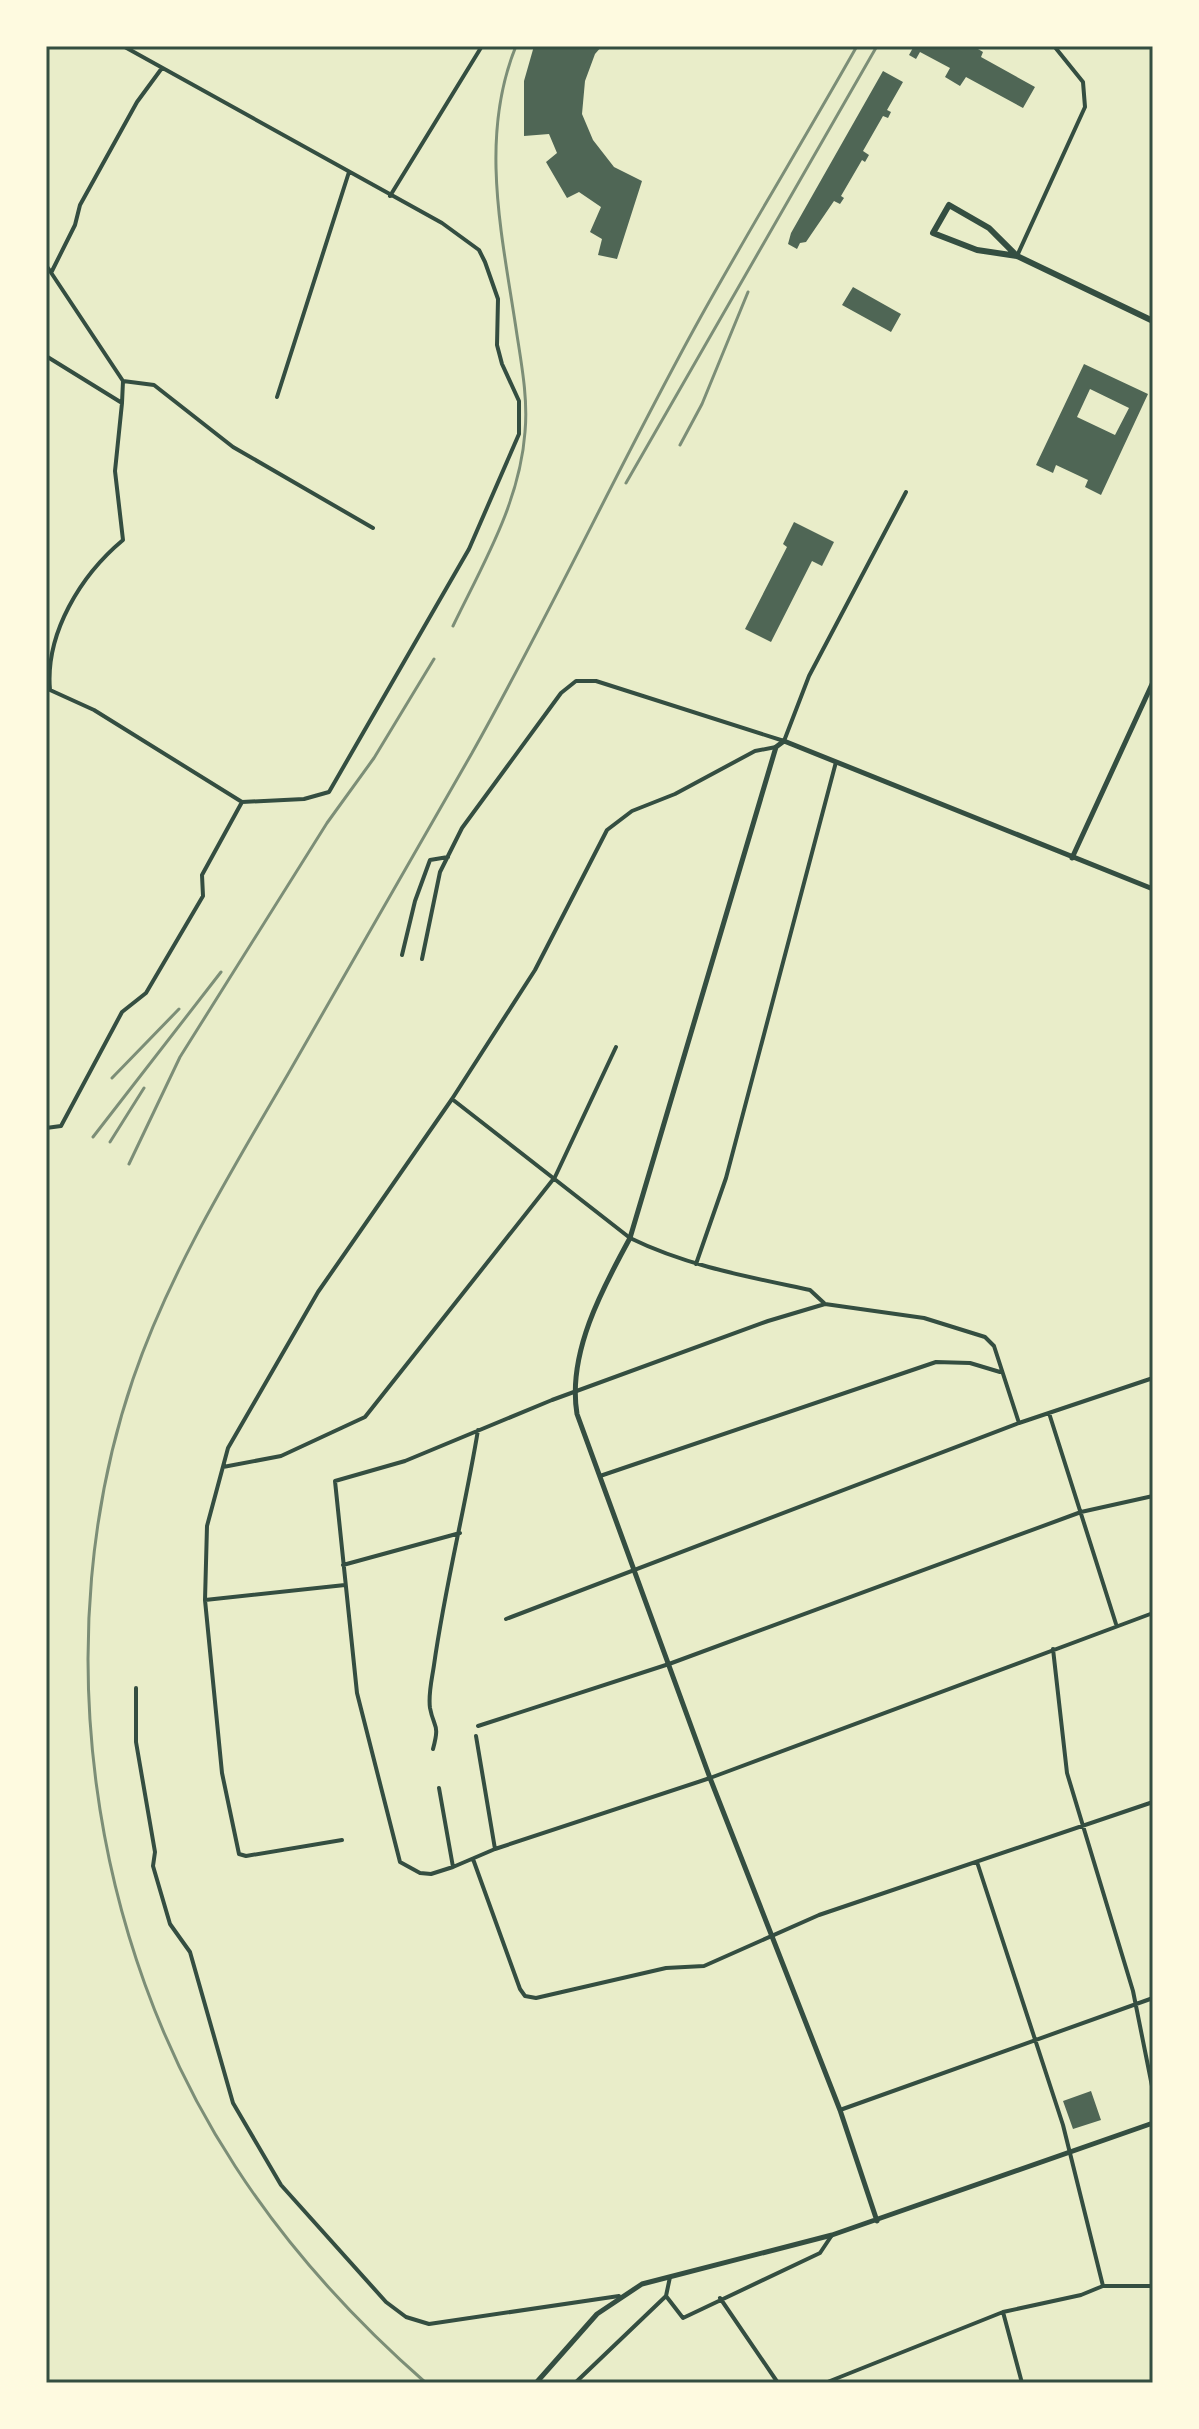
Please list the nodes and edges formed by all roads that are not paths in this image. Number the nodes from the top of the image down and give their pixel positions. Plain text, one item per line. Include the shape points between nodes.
1 (123, 46) edge
2 (482, 46) edge
3 (1054, 46) edge
4 (162, 68) junction
5 (349, 172) junction
6 (390, 196) junction
7 (1017, 256) junction
8 (46, 265) edge
9 (52, 271) junction
10 (1153, 321) edge
11 (46, 356) edge
12 (123, 381) junction
13 (277, 397) dead end
14 (122, 403) junction
15 (906, 492) dead end
16 (373, 528) dead end
17 (1153, 682) edge
18 (784, 741) junction
19 (776, 747) junction
20 (836, 762) junction
21 (242, 802) junction
22 (448, 857) junction
23 (1072, 858) junction
24 (1153, 889) edge
25 (402, 955) dead end
26 (422, 959) dead end
27 (616, 1047) dead end
28 (452, 1099) junction
29 (46, 1128) edge
30 (555, 1177) junction
31 (630, 1238) junction
32 (696, 1264) junction
33 (825, 1304) junction
34 (1000, 1372) junction
35 (1153, 1378) edge
36 (573, 1392) junction
37 (1049, 1413) junction
38 (1019, 1423) junction
39 (478, 1430) junction
40 (222, 1467) junction
41 (600, 1476) junction
42 (1153, 1496) edge
43 (1081, 1512) junction
44 (461, 1532) junction
45 (343, 1565) junction
46 (635, 1572) junction
47 (345, 1585) junction
48 (205, 1600) junction
49 (1153, 1613) edge
50 (506, 1619) dead end
51 (1116, 1625) junction
52 (1053, 1649) junction
53 (669, 1664) junction
54 (136, 1688) dead end
55 (478, 1726) dead end
56 (476, 1736) dead end
57 (433, 1749) dead end
58 (710, 1778) junction
59 (439, 1788) dead end
60 (1153, 1802) edge
61 (1081, 1827) junction
62 (342, 1840) dead end
63 (495, 1849) junction
64 (473, 1859) junction
65 (977, 1862) junction
66 (453, 1867) junction
67 (772, 1937) junction
68 (1153, 1998) edge
69 (1136, 2003) junction
70 (1034, 2041) junction
71 (1153, 2091) edge
72 (840, 2110) junction
73 (1153, 2123) edge
74 (1068, 2154) junction
75 (877, 2221) junction
76 (832, 2235) junction
77 (670, 2277) junction
78 (1103, 2286) junction
79 (1153, 2286) edge
80 (619, 2296) junction
81 (666, 2296) junction
82 (720, 2298) junction
83 (1003, 2312) junction
84 (536, 2383) edge
85 (575, 2383) edge
86 (778, 2383) edge
87 (825, 2383) edge
88 (1022, 2383) edge

1 - 4 street
2 - 6 street
3 - 7 street via 1083,82 1085,107
4 - 5 street
4 - 9 street via 80,205
5 - 6 street
5 - 13 street
6 - 21 street via 479,250 498,299 500,354 519,401 519,434 469,549 329,792 304,799
7 - 7 main road via 989,228 949,205 933,233 977,250
7 - 10 main road
8 - 9 street
9 - 12 street
11 - 14 street
12 - 14 street
12 - 16 street via 154,385 233,447
14 - 21 street via 115,471 123,540 82,581 51,650 50,690 94,710
15 - 18 street via 809,676
17 - 23 street
18 - 19 street
18 - 20 street
18 - 22 street via 616,686 576,681 561,693 471,816
19 - 28 street via 755,751 632,811 607,830 535,970
19 - 31 street
20 - 23 street
20 - 32 street via 726,1178
21 - 29 street via 202,875 203,896 146,993 122,1012 61,1126
22 - 25 street via 430,860
22 - 26 street via 440,872
23 - 24 street
27 - 30 street
28 - 30 street
28 - 40 street via 318,1292
30 - 31 street
30 - 40 street via 365,1417 281,1456
31 - 32 street
31 - 36 street via 591,1319
32 - 33 street via 810,1290
33 - 34 street via 924,1318 985,1337 994,1346
33 - 36 street
34 - 38 street
34 - 41 street via 970,1363 936,1362
35 - 37 street
36 - 39 street
36 - 41 street
37 - 38 street
37 - 43 street
38 - 46 street
39 - 44 street
39 - 45 street via 405,1461 335,1481
40 - 48 street via 207,1526
41 - 46 street
42 - 43 street
43 - 51 street
43 - 53 street
44 - 45 street
44 - 57 street via 430,1689 438,1726
45 - 47 street
46 - 50 street
46 - 53 street
47 - 48 street
47 - 66 street via 357,1693 400,1862 420,1873
48 - 62 street via 222,1773 239,1854
49 - 51 street
51 - 52 street
52 - 58 street
52 - 61 street via 1067,1773
53 - 55 street
53 - 58 street
54 - 80 street via 136,1742 153,1866 170,1924 190,1952 233,2103 281,2185 386,2302 406,2317 429,2324 464,2322
56 - 63 street
58 - 63 street
58 - 67 street
59 - 66 street
60 - 61 street
61 - 65 street
61 - 69 street
63 - 64 street
64 - 66 street
64 - 67 street via 525,1996 536,1998 666,1968 704,1966
65 - 67 street via 819,1915
65 - 70 street
67 - 72 street
68 - 69 street
69 - 70 street
69 - 71 street
70 - 72 street
70 - 74 street
72 - 75 street
73 - 74 street
74 - 75 street
74 - 78 street
75 - 76 street
76 - 77 street
76 - 82 street via 820,2253
77 - 80 street
77 - 81 street
78 - 79 street
78 - 83 street
80 - 84 street via 577,2333
81 - 82 street via 683,2318
81 - 85 street
82 - 86 street
83 - 87 street
83 - 88 street

